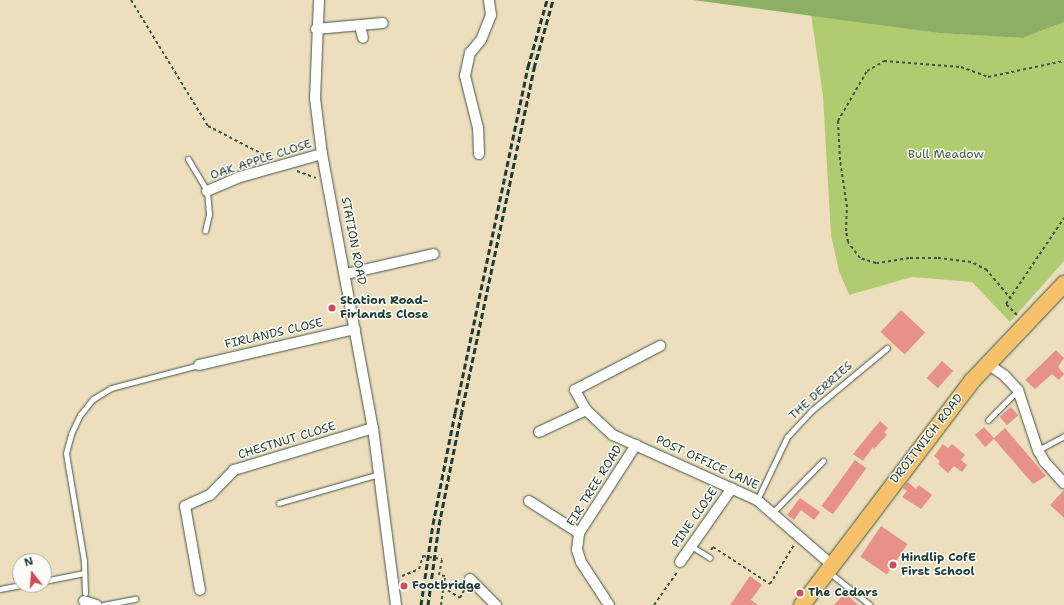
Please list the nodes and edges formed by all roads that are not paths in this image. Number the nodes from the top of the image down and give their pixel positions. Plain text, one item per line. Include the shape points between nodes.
1 (319, 0) edge
2 (489, 0) edge
3 (383, 23) dead end
4 (360, 26) junction
5 (316, 29) junction
6 (363, 38) dead end
7 (322, 154) junction
8 (479, 154) dead end
9 (188, 159) dead end
10 (207, 191) junction
11 (205, 231) dead end
12 (434, 254) dead end
13 (346, 274) junction
14 (1064, 284) edge
15 (355, 329) junction
16 (660, 346) dead end
17 (887, 348) dead end
18 (200, 364) joint
19 (988, 364) junction
20 (1018, 390) junction
21 (586, 410) junction
22 (988, 420) dead end
23 (373, 428) junction
24 (539, 432) dead end
25 (1064, 436) edge
26 (636, 445) junction
27 (1038, 450) junction
28 (823, 461) dead end
29 (379, 474) junction
30 (1064, 483) edge
31 (732, 488) junction
32 (757, 500) junction
33 (528, 501) dead end
34 (279, 503) dead end
35 (772, 513) junction
36 (579, 533) junction
37 (691, 546) junction
38 (709, 558) road end
39 (680, 562) road end
40 (828, 567) junction
41 (84, 573) junction
42 (52, 579) edge
43 (470, 579) road end
44 (12, 587) edge
45 (0, 589) edge
46 (200, 590) dead end
47 (85, 600) edge
48 (135, 600) dead end
49 (96, 605) edge
50 (103, 605) edge
51 (396, 605) edge
52 (496, 605) edge
53 (609, 605) edge
54 (802, 605) edge
55 (870, 605) edge

1 - 5 street, STATION ROAD
2 - 8 street via 491,15 481,40 470,52 464,76 478,128
3 - 4 street
4 - 5 street
4 - 6 street
5 - 7 street, STATION ROAD via 314,98
7 - 10 street, OAK APPLE CLOSE via 240,178
7 - 13 street, STATION ROAD
9 - 10 lane
10 - 11 lane via 209,214
12 - 13 street
13 - 15 street, STATION ROAD
14 - 19 main road, DROITWICH ROAD
15 - 18 street, FIRLANDS CLOSE
15 - 23 street, STATION ROAD
16 - 21 street, POST OFFICE LANE via 575,390
17 - 32 lane, THE DERRIES via 811,411 787,437
18 - 41 lane via 111,388 93,399 70,434 66,452
19 - 20 street via 1009,378
19 - 40 main road, DROITWICH ROAD via 972,381
20 - 22 lane
20 - 27 street
21 - 24 street
21 - 26 street, POST OFFICE LANE via 613,435
23 - 29 street, STATION ROAD
23 - 46 street, CHESTNUT CLOSE via 234,470 210,495 185,506
25 - 27 lane
26 - 31 street, POST OFFICE LANE
26 - 36 street, FIR TREE ROAD
27 - 30 street via 1044,461
28 - 35 lane
29 - 34 lane
29 - 51 street, STATION ROAD
31 - 32 street, POST OFFICE LANE
31 - 37 street, PINE CLOSE
32 - 35 street, POST OFFICE LANE
33 - 36 street
35 - 40 street, POST OFFICE LANE via 800,537
36 - 53 street, FIR TREE ROAD via 577,550 581,562
37 - 38 lane
37 - 39 street, PINE CLOSE
40 - 54 main road, DROITWICH ROAD
40 - 55 lane
41 - 42 lane
41 - 47 lane
43 - 52 street
44 - 45 lane
47 - 49 street
48 - 50 lane

